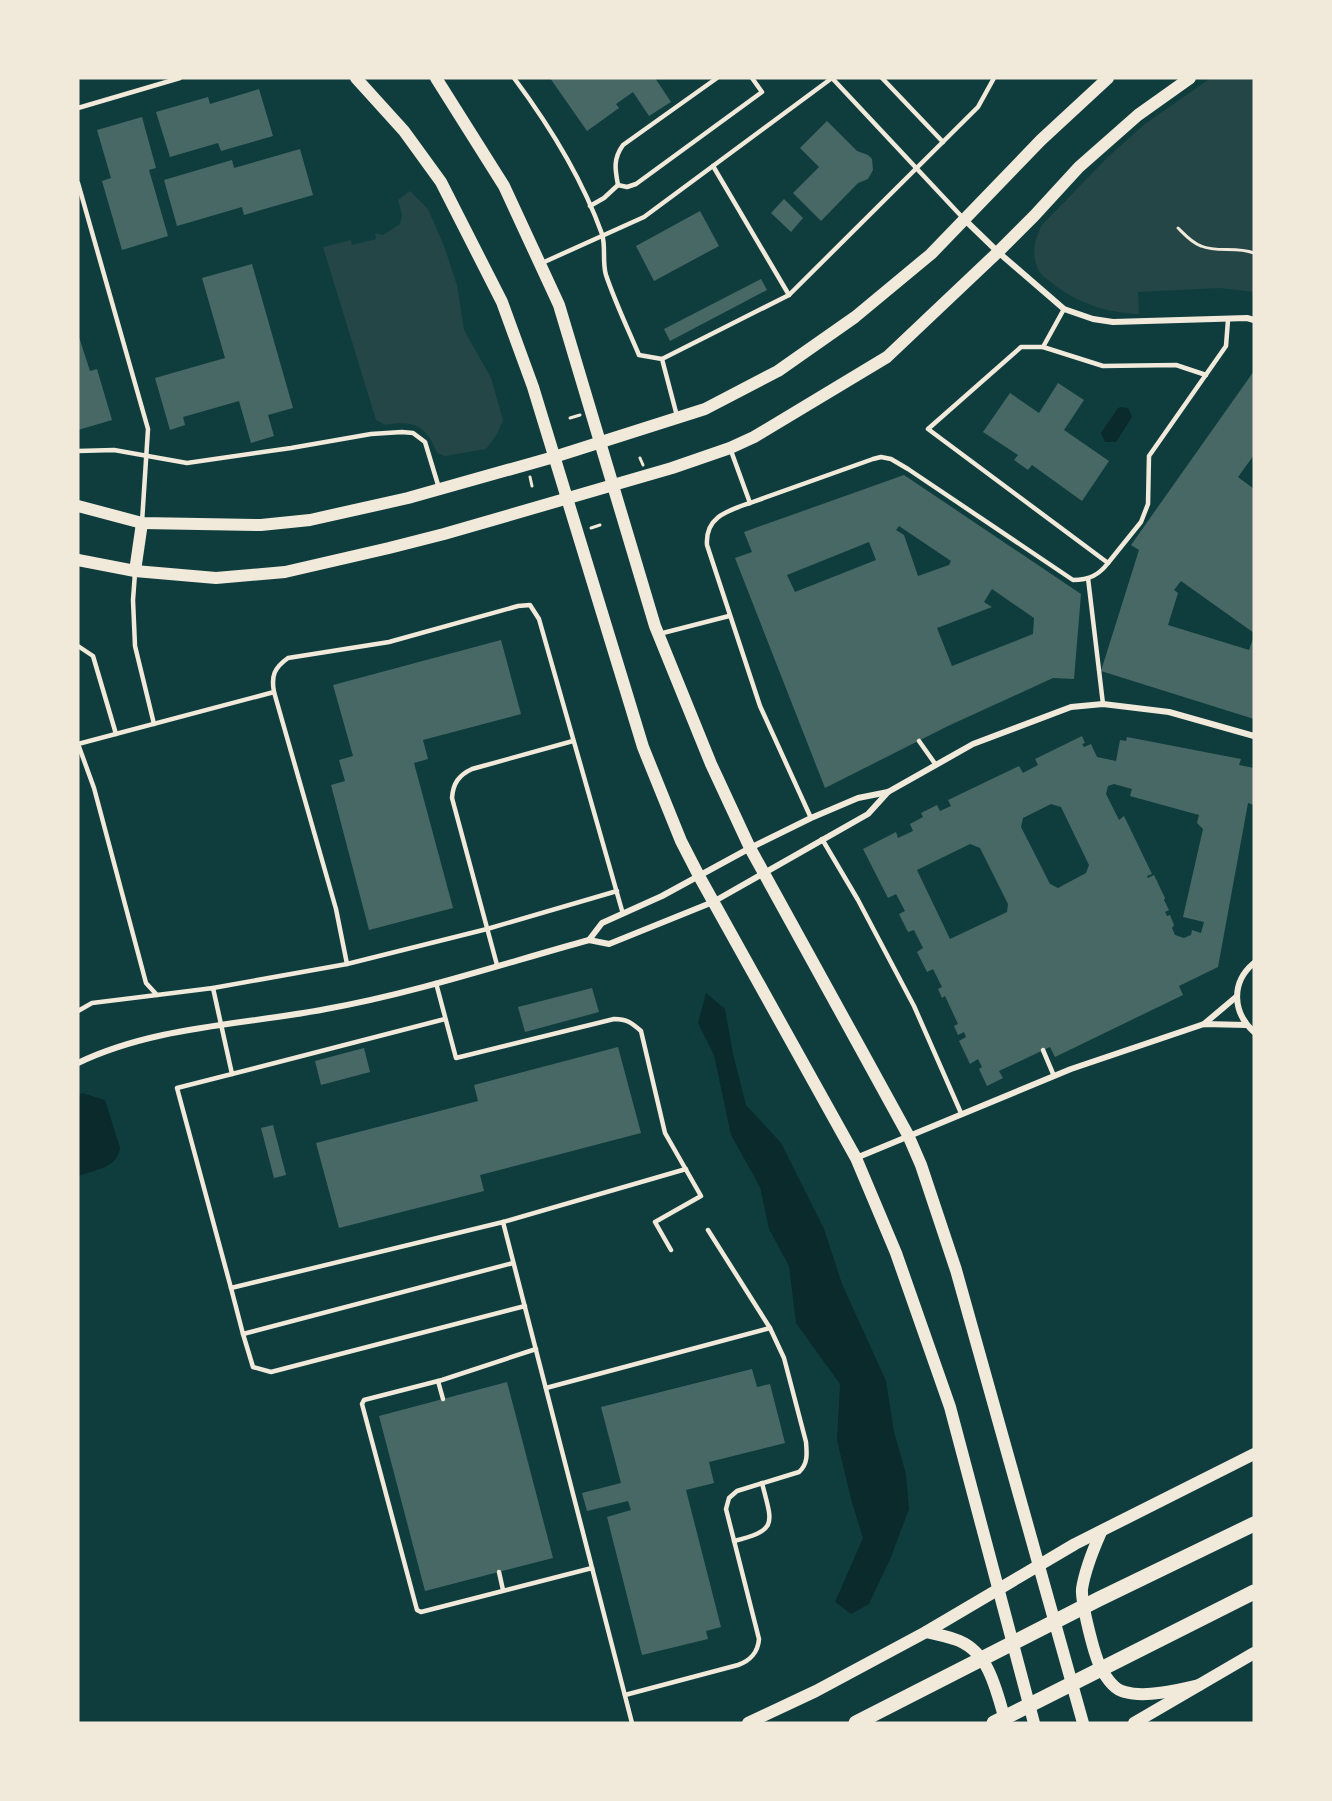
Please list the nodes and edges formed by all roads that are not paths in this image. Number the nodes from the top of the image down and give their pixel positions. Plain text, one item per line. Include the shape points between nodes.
1 (180, 78) edge
2 (356, 78) edge
3 (436, 78) edge
4 (514, 78) edge
5 (717, 78) edge
6 (752, 78) edge
7 (832, 78) edge
8 (882, 78) edge
9 (994, 78) edge
10 (1108, 78) edge
11 (1190, 78) edge
12 (78, 108) edge
13 (943, 142) junction
14 (713, 166) junction
15 (917, 168) junction
16 (78, 183) edge
17 (618, 185) junction
18 (590, 206) junction
19 (965, 220) junction
20 (603, 236) junction
21 (998, 252) junction
22 (540, 264) junction
23 (789, 295) junction
24 (1064, 309) junction
25 (1228, 320) junction
26 (1254, 320) edge
27 (1043, 347) junction
28 (662, 359) junction
29 (1206, 375) junction
30 (677, 418) junction
31 (601, 443) junction
32 (730, 448) junction
33 (78, 451) edge
34 (146, 456) junction
35 (554, 457) junction
36 (614, 485) junction
37 (439, 488) junction
38 (567, 499) junction
39 (750, 503) junction
40 (78, 506) edge
41 (142, 523) junction
42 (78, 560) edge
43 (1108, 563) junction
44 (135, 571) junction
45 (1088, 578) junction
46 (729, 616) junction
47 (658, 634) junction
48 (78, 646) edge
49 (274, 692) junction
50 (1103, 704) junction
51 (154, 724) junction
52 (116, 734) junction
53 (1254, 736) edge
54 (573, 741) junction
55 (919, 741) dead end
56 (78, 744) edge
57 (936, 765) junction
58 (888, 792) junction
59 (812, 818) junction
60 (822, 839) junction
61 (750, 848) junction
62 (763, 872) junction
63 (699, 876) junction
64 (616, 891) junction
65 (713, 902) junction
66 (623, 914) junction
67 (487, 929) junction
68 (589, 940) junction
69 (1254, 963) edge
70 (347, 964) junction
71 (497, 965) junction
72 (436, 983) junction
73 (213, 988) junction
74 (157, 995) junction
75 (1236, 997) junction
76 (78, 1011) edge
77 (445, 1019) junction
78 (1204, 1024) junction
79 (221, 1025) junction
80 (1246, 1025) junction
81 (1254, 1032) edge
82 (1043, 1050) dead end
83 (78, 1063) edge
84 (232, 1074) junction
85 (1054, 1076) junction
86 (961, 1113) junction
87 (908, 1135) junction
88 (856, 1158) junction
89 (686, 1169) junction
90 (503, 1221) junction
91 (708, 1230) dead end
92 (671, 1250) dead end
93 (513, 1263) junction
94 (231, 1288) junction
95 (525, 1306) junction
96 (770, 1328) junction
97 (243, 1334) junction
98 (536, 1349) junction
99 (438, 1381) junction
100 (546, 1388) junction
101 (443, 1399) dead end
102 (1254, 1454) edge
103 (762, 1483) junction
104 (1254, 1524) edge
105 (1101, 1532) junction
106 (734, 1541) junction
107 (1040, 1564) junction
108 (592, 1568) junction
109 (499, 1572) dead end
110 (999, 1589) junction
111 (503, 1590) junction
112 (1254, 1592) edge
113 (926, 1632) junction
114 (1254, 1653) edge
115 (1199, 1685) junction
116 (625, 1695) junction
117 (632, 1723) edge
118 (748, 1723) edge
119 (856, 1723) edge
120 (994, 1723) edge
121 (1006, 1723) edge
122 (1034, 1723) edge
123 (1083, 1723) edge
124 (1134, 1723) edge

1 - 12 lane
2 - 35 main road via 404,131 441,182 502,302
3 - 22 main road via 504,186
4 - 18 lane via 565,156
5 - 17 lane via 622,145 615,164
6 - 17 lane via 762,92 636,184
7 - 14 lane
7 - 15 lane
8 - 13 lane
9 - 13 lane via 978,107
10 - 19 main road via 1041,140
11 - 21 main road via 1079,167
13 - 15 lane
14 - 20 lane via 644,217
14 - 23 lane
15 - 19 lane
15 - 23 lane
16 - 34 lane via 148,429
17 - 18 lane
18 - 20 lane
19 - 21 street
19 - 30 main road via 931,254 855,317 778,371 705,409
20 - 22 lane
20 - 28 lane via 605,272 639,355
21 - 24 street
21 - 32 main road via 887,357
22 - 31 main road via 559,305
23 - 28 lane
24 - 25 street via 1113,322
24 - 27 lane
25 - 26 street
25 - 29 lane via 1226,346
27 - 29 lane via 1102,366 1176,365
27 - 43 lane via 1021,347 928,429
28 - 30 lane
29 - 43 lane via 1149,456 1148,504 1143,523
30 - 31 main road
31 - 35 main road
31 - 36 main road
32 - 36 main road
32 - 39 lane
33 - 34 lane via 114,450
34 - 37 lane via 187,462 371,434 413,433 425,442
34 - 41 lane
35 - 37 main road
35 - 38 main road
36 - 38 main road
36 - 47 main road
37 - 41 main road via 310,520 261,525
38 - 44 main road via 389,549 285,572 216,578
38 - 63 main road via 644,747
39 - 45 lane via 885,458 908,469 1068,577
39 - 46 lane via 719,515 707,533 707,545
40 - 41 main road
41 - 44 main road
42 - 44 main road
43 - 45 lane
44 - 51 lane via 135,646
45 - 50 lane
46 - 47 lane
46 - 59 lane via 760,706
47 - 61 main road
48 - 52 lane via 93,656
49 - 51 lane
49 - 54 lane via 275,670 288,658 389,642 518,606 531,606 539,620
49 - 70 lane via 336,909
50 - 53 street via 1170,712
50 - 57 street via 1071,707 973,744
51 - 52 lane
52 - 56 lane
54 - 64 lane
54 - 67 lane via 472,769 453,788 452,798
55 - 57 lane
56 - 74 lane via 97,799 146,983
57 - 58 street
58 - 59 street via 858,798
58 - 60 street via 868,814
59 - 61 street
60 - 62 street
60 - 86 lane via 914,1006
61 - 62 main road
61 - 63 street
62 - 65 street
62 - 87 main road
63 - 65 main road
63 - 66 street
64 - 66 lane
64 - 67 lane
65 - 68 street via 609,944
65 - 88 main road
66 - 68 street via 602,923
67 - 70 lane
67 - 71 lane
68 - 71 street
69 - 75 street via 1239,982
70 - 73 lane
71 - 72 street
72 - 77 lane
72 - 79 street via 326,1009
73 - 74 lane
73 - 79 lane
74 - 76 lane via 92,1004
75 - 78 street
75 - 80 street
77 - 84 lane
77 - 89 lane via 456,1058 614,1019 631,1022 640,1031 665,1133
78 - 80 street
78 - 85 street
79 - 83 street via 134,1042
79 - 84 lane
80 - 81 street
82 - 85 lane
84 - 94 lane via 177,1088
85 - 86 street
86 - 87 street
87 - 88 street
87 - 107 main road via 956,1270
88 - 110 main road via 896,1253 951,1407
89 - 90 lane
89 - 92 lane via 701,1196 655,1222
90 - 93 lane
90 - 94 lane
91 - 96 lane
93 - 95 lane
93 - 97 lane
94 - 97 lane
95 - 97 lane via 271,1372 253,1368
95 - 98 lane
96 - 100 lane
96 - 103 lane via 784,1358 807,1455 805,1467 799,1472
98 - 99 lane
98 - 100 lane
99 - 101 lane
99 - 111 lane via 364,1400 362,1404 417,1610
100 - 108 lane
102 - 105 main road
103 - 106 lane via 729,1498 726,1509
103 - 106 lane via 771,1519 768,1526 754,1536
104 - 119 highway
105 - 107 main road
105 - 115 main road via 1082,1591 1100,1666 1112,1685 1124,1692 1164,1693
106 - 116 lane via 759,1639 751,1658 738,1665
107 - 110 main road
107 - 123 main road
108 - 111 lane
108 - 116 lane
109 - 111 lane
110 - 113 main road
110 - 122 main road
112 - 120 highway
113 - 118 main road
113 - 121 main road via 955,1639 983,1660
114 - 115 main road
115 - 124 main road
116 - 117 lane

